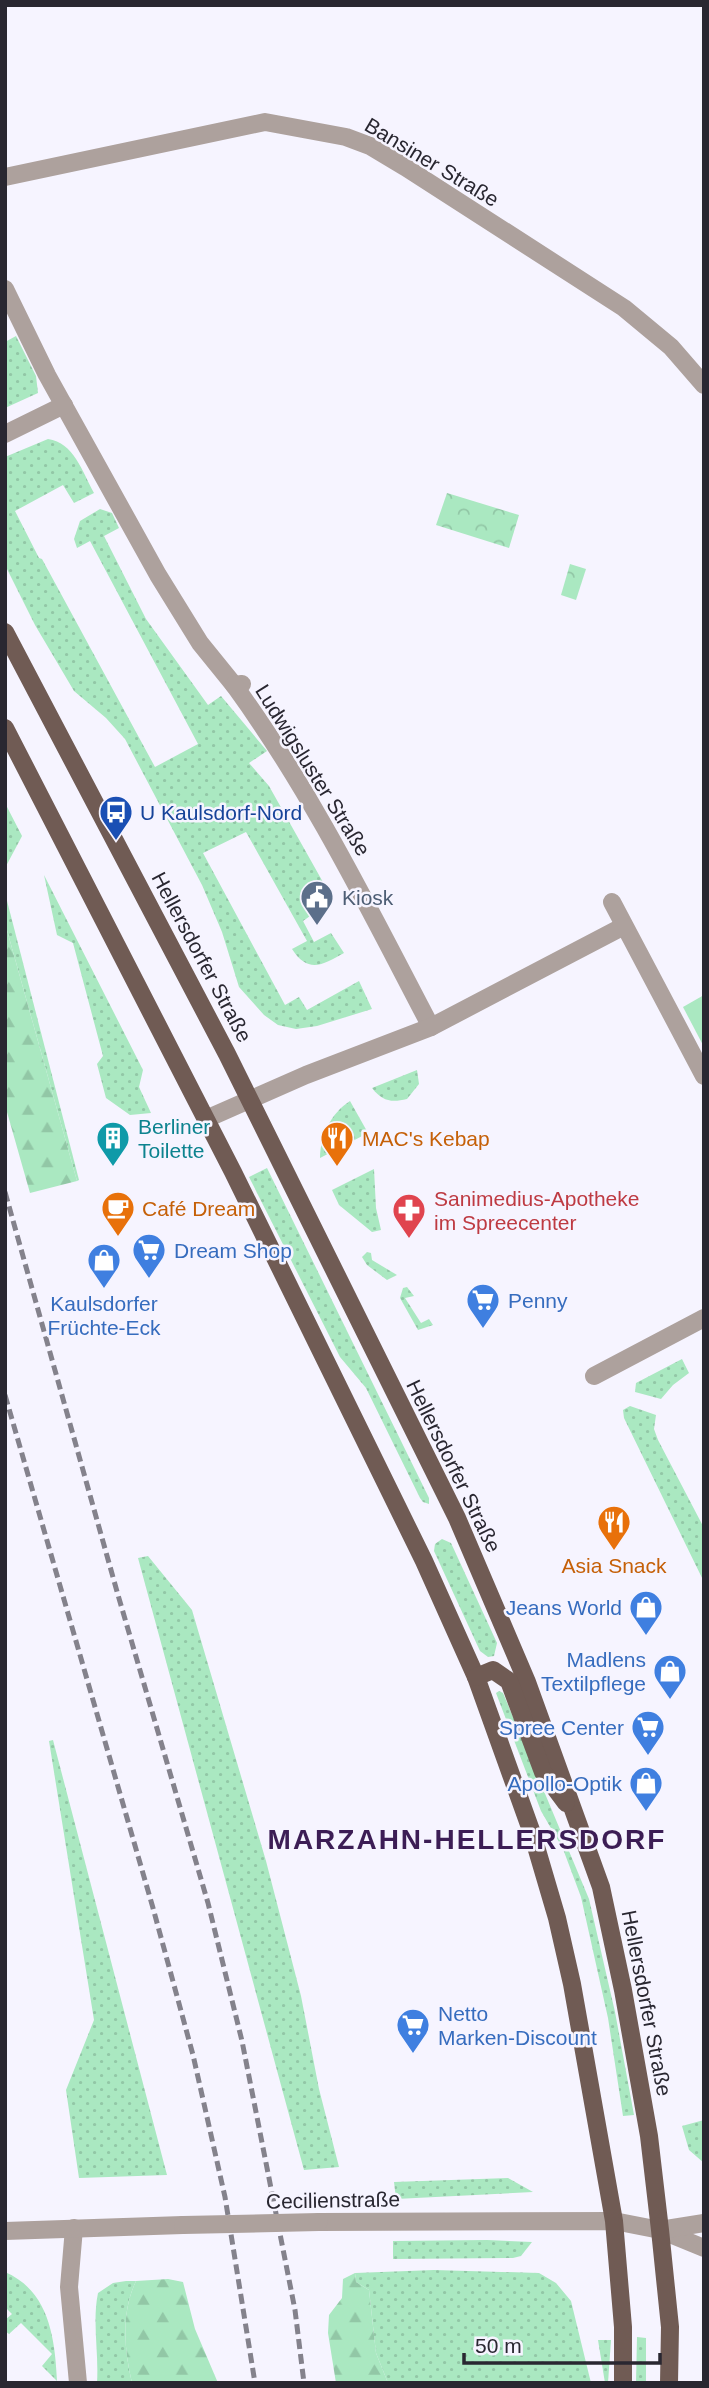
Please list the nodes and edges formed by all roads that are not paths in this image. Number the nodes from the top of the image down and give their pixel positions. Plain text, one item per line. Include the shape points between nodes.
1 (5, 177) edge
2 (5, 289) edge
3 (704, 385) edge
4 (64, 405) junction
5 (5, 434) edge
6 (5, 632) edge
7 (5, 728) edge
8 (612, 902) dead end
9 (624, 926) junction
10 (431, 1027) junction
11 (704, 1076) edge
12 (249, 1100) junction
13 (206, 1119) junction
14 (704, 1318) edge
15 (594, 1376) dead end
16 (476, 1677) junction
17 (577, 1817) junction
18 (614, 2221) junction
19 (704, 2223) edge
20 (74, 2228) junction
21 (660, 2230) junction
22 (5, 2231) edge
23 (704, 2248) edge
24 (78, 2383) edge
25 (623, 2383) edge
26 (669, 2383) edge

1 - 3 street, Bansiner Straße via 265,122 346,137 405,167 624,308 671,347
2 - 4 street, Ludwigsluster Straße
4 - 5 street
4 - 10 street, Ludwigsluster Straße via 200,643 238,685 302,788
6 - 12 main road, Hellersdorfer Straße
7 - 13 main road
8 - 9 street
9 - 10 street
9 - 11 street
10 - 12 street
12 - 13 street
12 - 17 main road, Hellersdorfer Straße via 457,1518 527,1682
13 - 16 main road via 424,1561
14 - 15 street
16 - 17 main road via 494,1670 509,1681 543,1772
16 - 18 main road via 557,1918
17 - 21 main road, Hellersdorfer Straße via 601,1887 623,1990
18 - 20 street, Cecilienstraße, bridge
18 - 21 street, Cecilienstraße
18 - 25 main road
19 - 21 street, Cecilienstraße
20 - 22 street, Cecilienstraße
20 - 24 street via 69,2287
21 - 23 street, Cecilienstraße
21 - 26 main road, Hellersdorfer Straße via 670,2327

